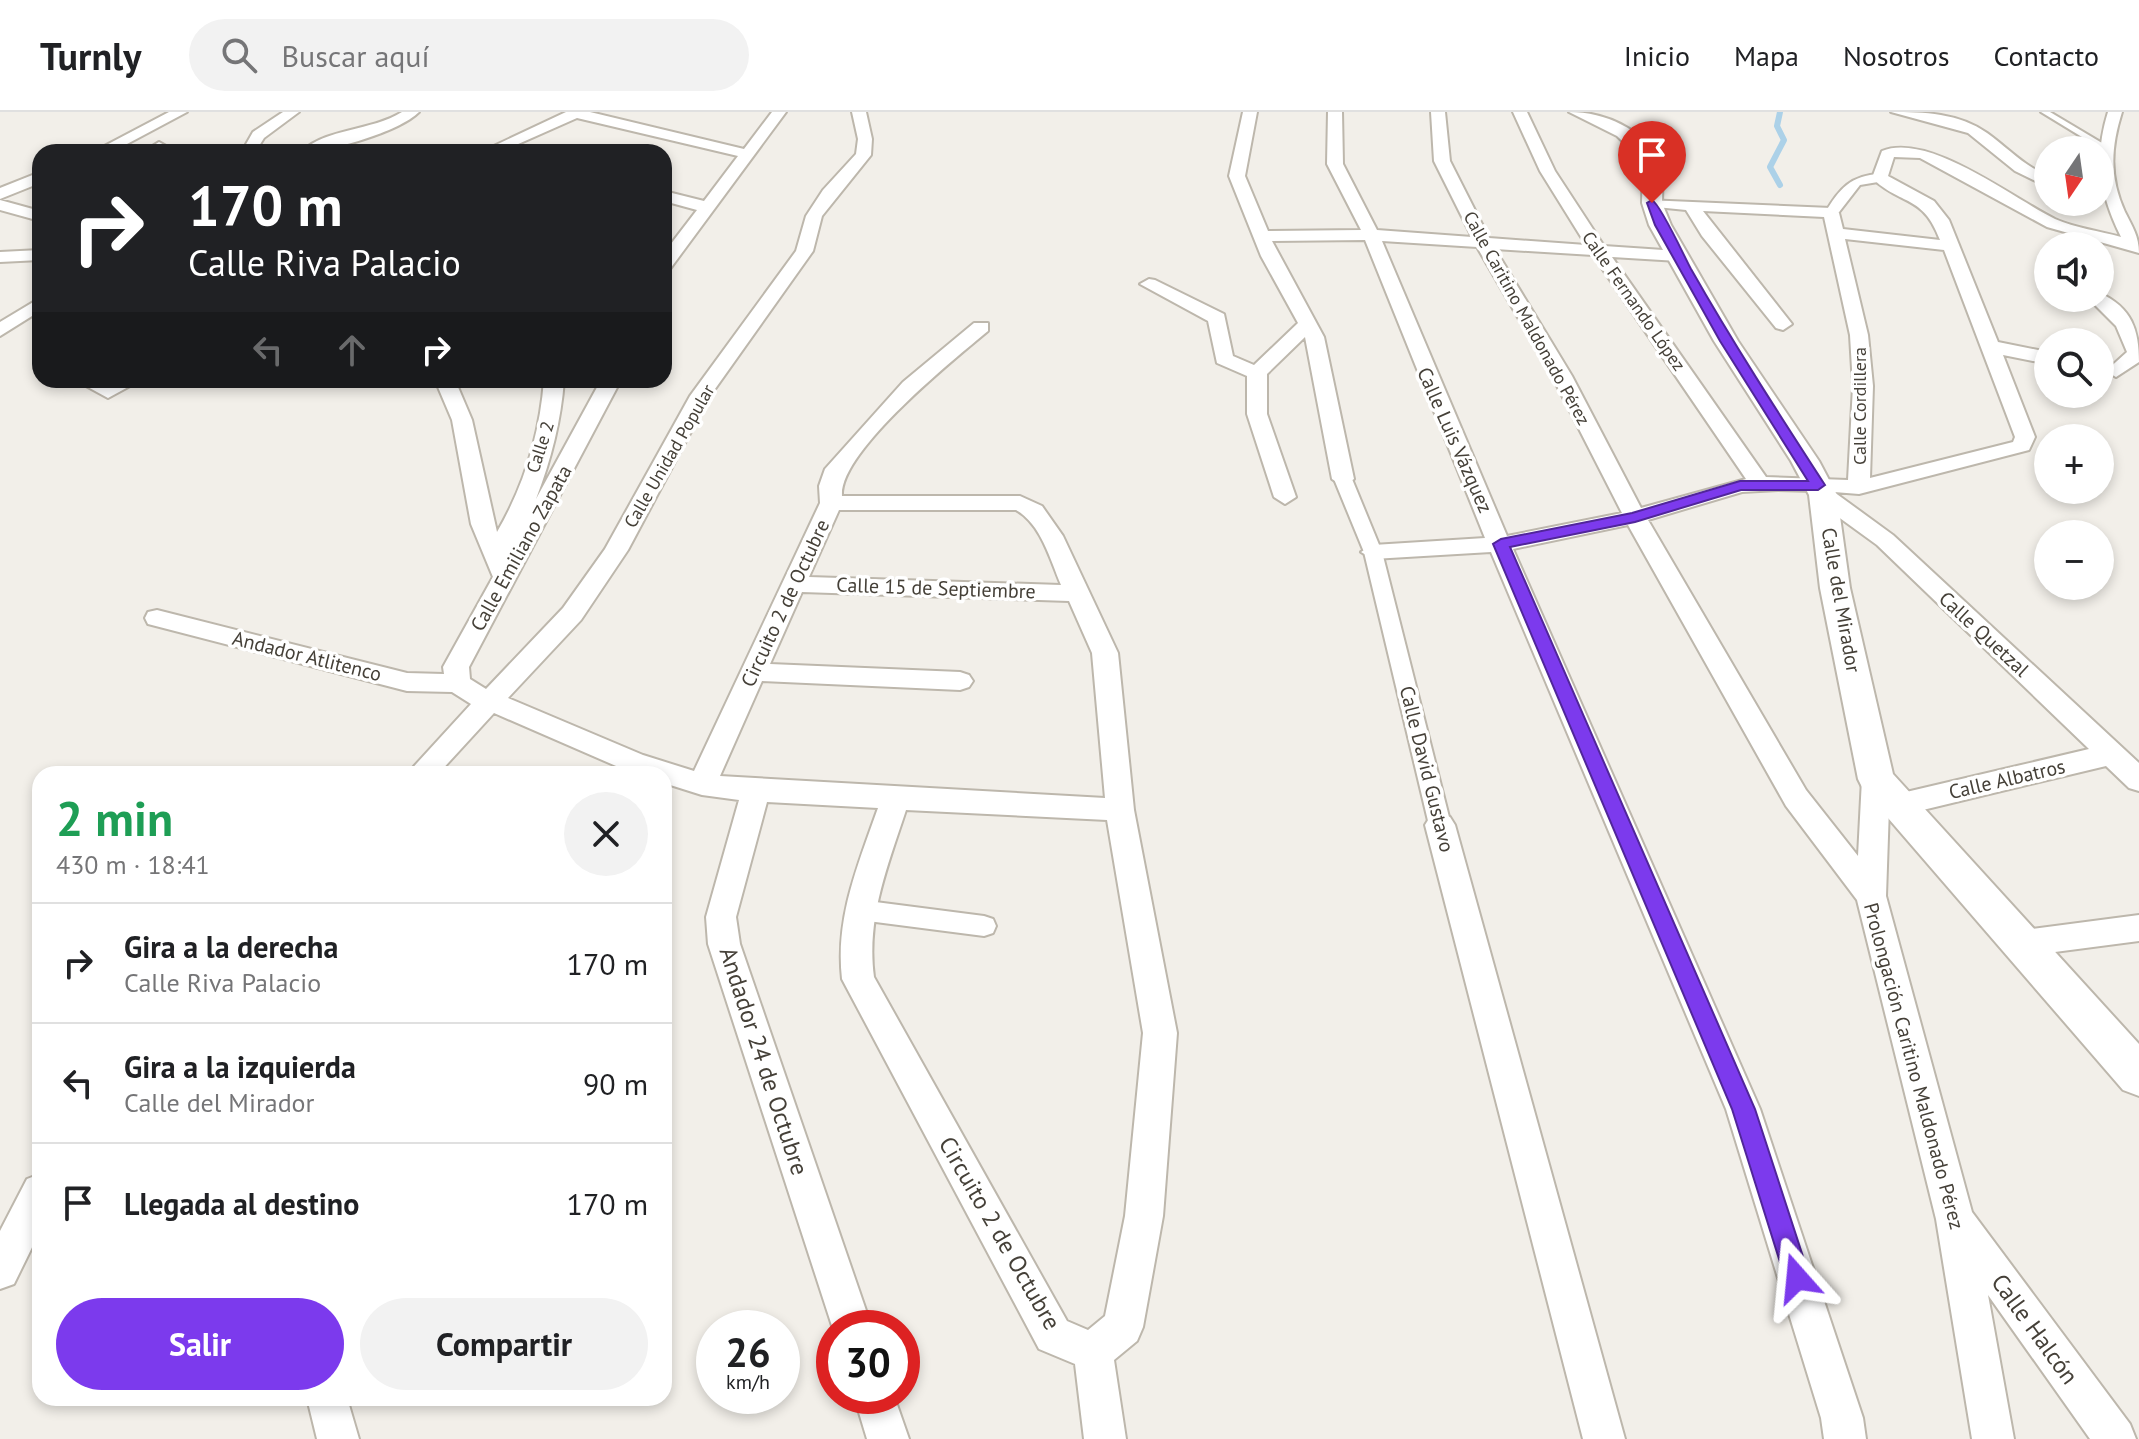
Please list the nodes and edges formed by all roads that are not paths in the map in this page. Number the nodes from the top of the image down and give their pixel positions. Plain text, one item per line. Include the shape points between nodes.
1 (180, 112) edge
2 (292, 112) edge
3 (412, 112) edge
4 (779, 112) edge
5 (859, 112) edge
6 (1250, 112) edge
7 (1335, 112) edge
8 (1438, 112) edge
9 (1520, 112) edge
10 (1578, 112) edge
11 (1898, 112) edge
12 (2045, 112) edge
13 (2115, 112) edge
14 (577, 113) edge
15 (2086, 136) edge
16 (2107, 136) edge
17 (116, 144) edge
18 (253, 144) edge
19 (323, 144) edge
20 (510, 144) edge
21 (747, 154) junction
22 (2034, 175) edge
23 (1880, 178) junction
24 (32, 180) edge
25 (0, 194) edge
26 (672, 198) edge
27 (1652, 203) junction
28 (0, 205) edge
29 (1692, 206) junction
30 (706, 207) junction
31 (1831, 213) junction
32 (32, 214) edge
33 (2114, 214) edge
34 (1835, 233) junction
35 (1370, 235) junction
36 (1262, 236) junction
37 (1484, 245) junction
38 (1952, 246) junction
39 (2136, 247) edge
40 (1598, 251) junction
41 (672, 254) edge
42 (32, 256) edge
43 (1678, 256) junction
44 (0, 257) edge
45 (1149, 284) dead end
46 (32, 308) edge
47 (2113, 312) edge
48 (1309, 323) junction
49 (1783, 324) dead end
50 (981, 327) dead end
51 (0, 330) edge
52 (1993, 347) junction
53 (2034, 355) edge
54 (2114, 368) edge
55 (2114, 371) edge
56 (1257, 373) junction
57 (2139, 375) edge
58 (448, 388) edge
59 (554, 388) edge
60 (607, 388) edge
61 (1343, 479) joint
62 (1760, 484) junction
63 (1859, 487) junction
64 (1820, 490) junction
65 (1285, 497) dead end
66 (831, 503) junction
67 (1635, 517) junction
68 (1501, 544) junction
69 (1373, 552) junction
70 (495, 554) junction
71 (505, 577) junction
72 (794, 584) junction
73 (1078, 593) junction
74 (157, 618) dead end
75 (754, 672) junction
76 (960, 681) dead end
77 (458, 683) junction
78 (493, 702) junction
79 (2112, 754) junction
80 (429, 766) edge
81 (646, 766) edge
82 (672, 774) edge
83 (2139, 780) edge
84 (702, 784) junction
85 (756, 791) junction
86 (1889, 792) junction
87 (895, 799) junction
88 (1120, 810) junction
89 (1440, 825) joint
90 (1871, 896) junction
91 (860, 910) junction
92 (984, 926) dead end
93 (2139, 928) edge
94 (2025, 943) junction
95 (2139, 1076) edge
96 (32, 1208) edge
97 (1955, 1219) junction
98 (0, 1270) edge
99 (846, 1310) edge
100 (1093, 1352) junction
101 (329, 1406) edge
102 (880, 1414) edge
103 (338, 1439) edge
104 (888, 1439) edge
105 (1105, 1439) edge
106 (1604, 1439) edge
107 (1845, 1439) edge
108 (1993, 1439) edge
109 (2115, 1439) edge

1 - 17 street
2 - 18 street
3 - 19 street via 395,123
4 - 21 street
5 - 78 street, Calle Unidad Popular via 863,155 814,216 804,251 700,396 616,550 572,614
6 - 36 street, Calle David Gustavo via 1237,176
7 - 35 street, Calle Luis Vázquez via 1335,164
8 - 37 street, Calle Caritino Maldonado Pérez via 1442,161
9 - 40 street, Calle Fernando López via 1539,155
10 - 27 street, Calle del Mirador via 1624,132 1645,149 1653,160
11 - 22 street via 1960,124
12 - 15 lane
13 - 16 street
14 - 20 street
14 - 21 street
21 - 30 street
23 - 31 street via 1850,183
23 - 38 street via 1928,204
23 - 39 street via 1887,154 1910,150 2053,224
24 - 25 street
26 - 30 street
27 - 29 street
27 - 43 street, Calle del Mirador
28 - 32 street
29 - 31 street
29 - 49 street
30 - 41 street
31 - 34 street, Calle Cordillera
33 - 39 street
34 - 38 street
34 - 63 street, Calle Cordillera via 1859,335
35 - 36 street
35 - 37 street
35 - 68 street, Calle Luis Vázquez
36 - 48 street, Calle David Gustavo
37 - 40 street
37 - 67 street, Calle Caritino Maldonado Pérez via 1562,376
38 - 52 street
40 - 43 street
40 - 62 street, Calle Fernando López
42 - 44 street
43 - 64 street, Calle del Mirador
45 - 56 street via 1212,313 1219,323 1224,359
46 - 51 street
47 - 54 street via 2137,354
48 - 56 street
48 - 61 street, Calle David Gustavo
50 - 66 street via 910,386 872,426 836,469
52 - 53 street
52 - 63 street via 2025,437 2022,446
55 - 57 street
56 - 65 street via 1257,414
58 - 70 street via 462,420 482,524
59 - 70 street, Calle 2 via 554,405 517,519
60 - 71 street, Calle Emiliano Zapata
61 - 69 street, Calle David Gustavo
62 - 64 street
62 - 67 street
63 - 64 street
64 - 79 street, Calle Quetzal via 1885,540
64 - 86 street, Calle del Mirador via 1835,588
66 - 72 street, Circuito 2 de Octubre
66 - 73 street, Circuito 2 de Octubre via 1020,503 1034,511 1051,536
67 - 68 street
67 - 90 street, Prolongación Caritino Maldonado Pérez via 1796,798
68 - 69 street
68 - 107 street, Calle Luis Vázquez via 1743,1109
69 - 89 street, Calle David Gustavo
70 - 71 street
71 - 77 street, Calle Emiliano Zapata via 456,667
72 - 73 street, Calle 15 de Septiembre
72 - 75 street, Circuito 2 de Octubre
73 - 88 street, Circuito 2 de Octubre via 1105,653
74 - 77 street, Andador Atlitenco via 407,682
75 - 76 street
75 - 84 street, Circuito 2 de Octubre
77 - 78 street
78 - 80 street, Calle Unidad Popular
78 - 81 street
79 - 83 street, Calle Quetzal
79 - 86 street, Calle Albatros
82 - 84 street
84 - 85 street
85 - 87 street
85 - 99 street, Andador 24 de Octubre via 721,917 724,944
86 - 90 street
86 - 94 street, Calle del Mirador
87 - 88 street
87 - 91 street, Circuito 2 de Octubre
88 - 100 street, Circuito 2 de Octubre via 1160,1033 1144,1216 1123,1327
89 - 106 street, Calle David Gustavo
90 - 97 street, Prolongación Caritino Maldonado Pérez
91 - 92 street
91 - 100 street, Circuito 2 de Octubre via 852,953 858,979 1053,1335
93 - 94 street
94 - 95 street, Calle del Mirador
96 - 98 street
97 - 108 street, Prolongación Caritino Maldonado Pérez
97 - 109 street, Calle Halcón
100 - 105 street
101 - 103 street
102 - 104 street

